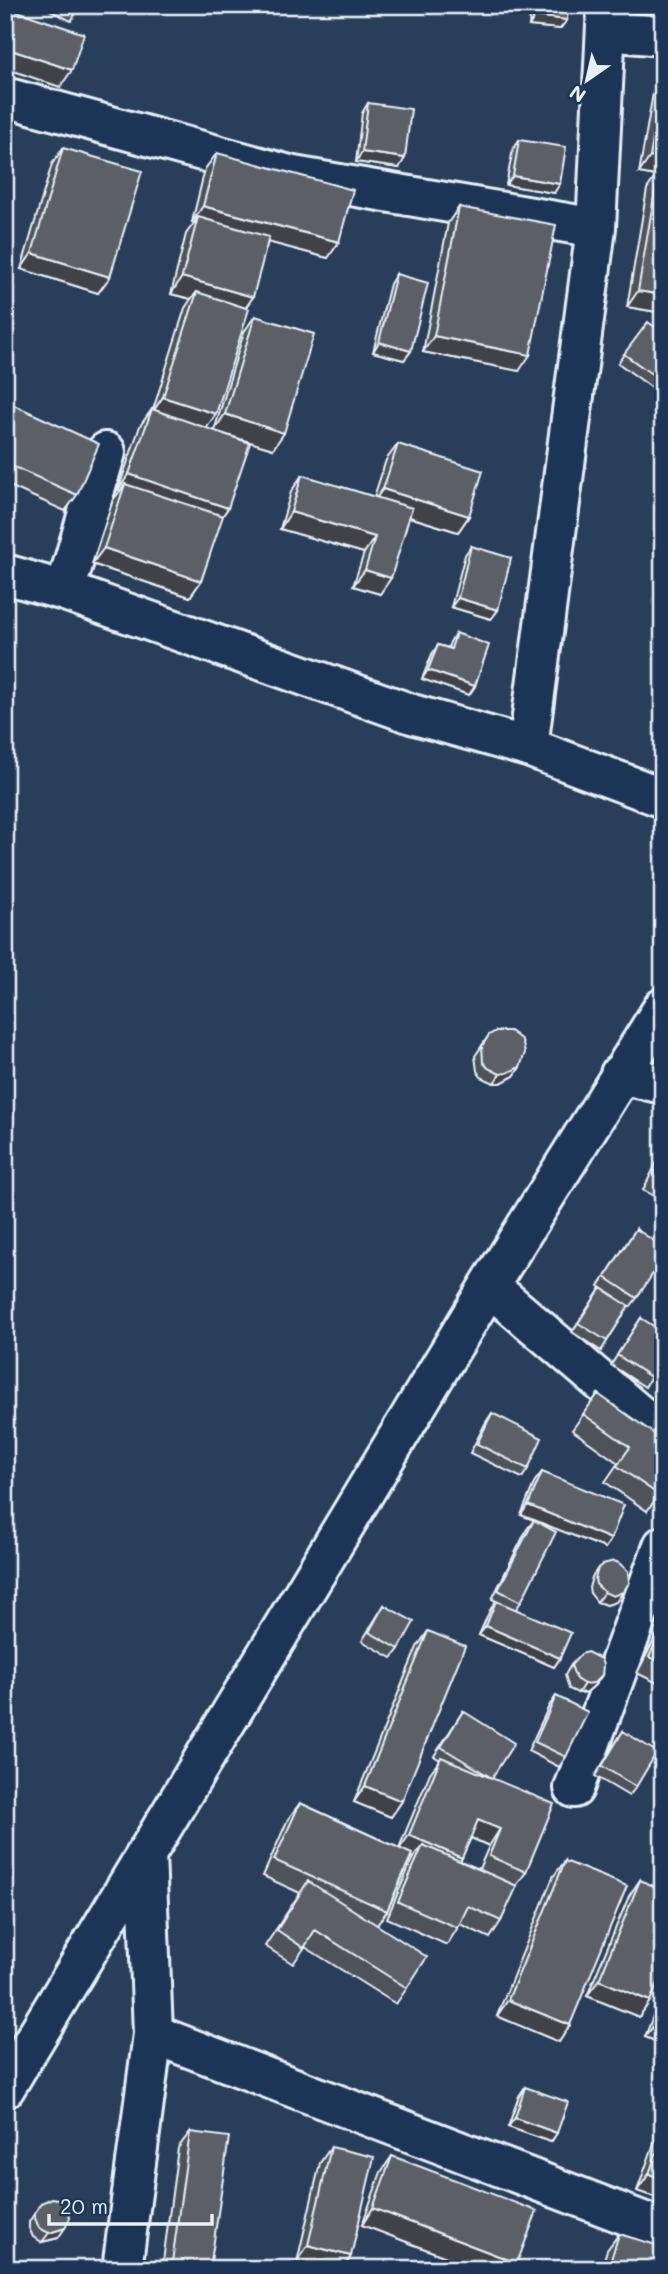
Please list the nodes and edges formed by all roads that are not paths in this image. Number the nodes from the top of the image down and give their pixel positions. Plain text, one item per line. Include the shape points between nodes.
1 (606, 18) edge
2 (663, 36) edge
3 (5, 97) edge
4 (596, 228) junction
5 (106, 452) dead end
6 (5, 574) edge
7 (65, 592) junction
8 (528, 747) junction
9 (663, 799) edge
10 (663, 1008) edge
11 (620, 1074) junction
12 (663, 1084) edge
13 (489, 1286) junction
14 (663, 1434) edge
15 (663, 1546) edge
16 (574, 1788) dead end
17 (146, 1853) junction
18 (153, 2034) junction
19 (5, 2088) edge
20 (663, 2229) edge
21 (122, 2269) edge

1 - 2 street
1 - 4 street
3 - 4 street via 293,176
4 - 8 street
5 - 7 street
6 - 7 street
7 - 8 street via 412,714
8 - 9 street
10 - 11 street
11 - 12 street
11 - 13 street
13 - 14 street
13 - 17 street
15 - 16 street
17 - 18 street
17 - 19 street
18 - 20 street
18 - 21 street

